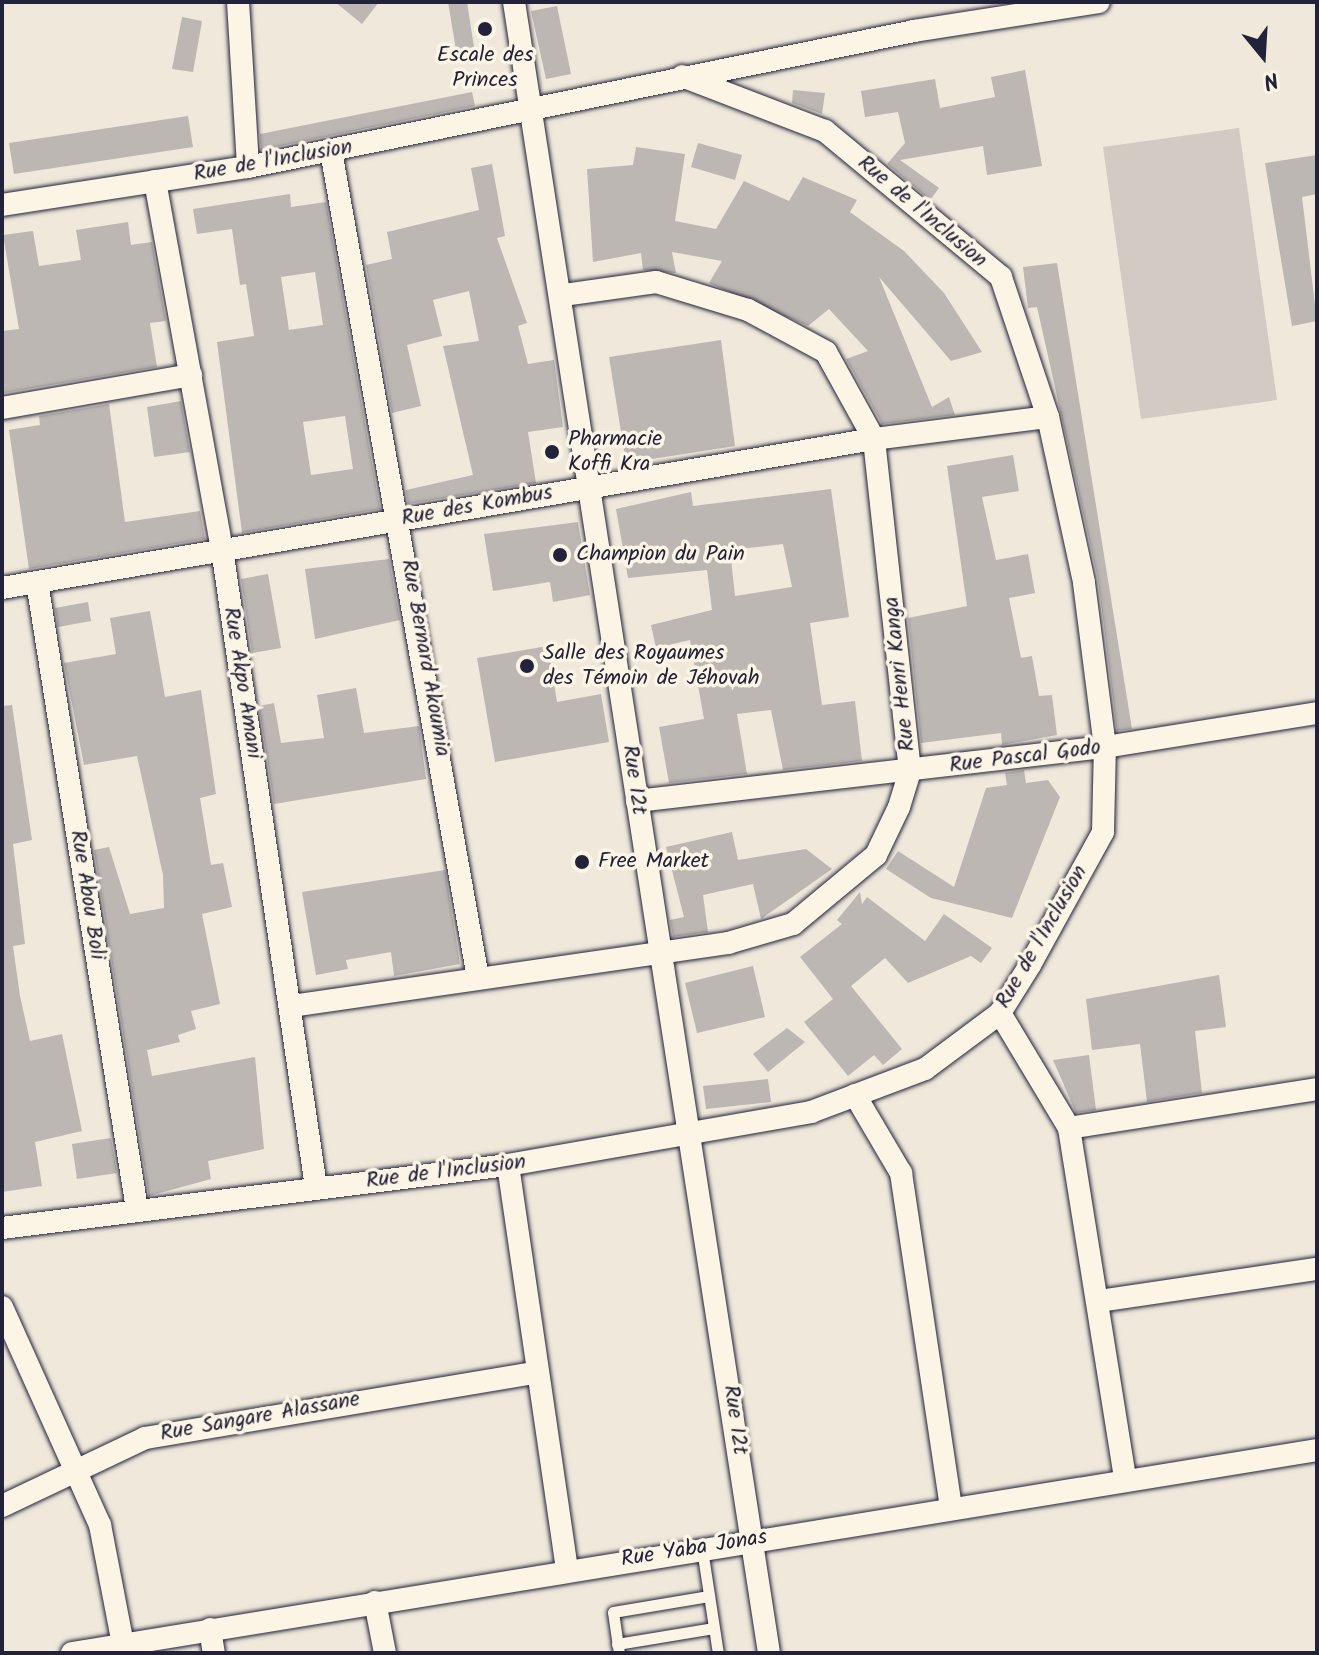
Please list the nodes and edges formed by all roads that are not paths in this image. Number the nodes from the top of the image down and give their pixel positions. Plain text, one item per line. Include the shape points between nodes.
1 (238, 2) edge
2 (514, 2) edge
3 (1099, 2) edge
4 (1020, 8) edge
5 (682, 76) junction
6 (531, 112) junction
7 (331, 151) junction
8 (248, 167) junction
9 (155, 181) junction
10 (2, 205) edge
11 (563, 295) junction
12 (191, 375) junction
13 (2, 408) edge
14 (1048, 417) junction
15 (874, 439) junction
16 (591, 486) junction
17 (400, 520) junction
18 (222, 549) junction
19 (37, 582) junction
20 (2, 588) edge
21 (1317, 713) edge
22 (1105, 747) junction
23 (910, 771) junction
24 (637, 801) junction
25 (660, 952) junction
26 (478, 978) junction
27 (291, 1006) junction
28 (1000, 1013) junction
29 (1317, 1089) edge
30 (855, 1095) junction
31 (1069, 1128) junction
32 (690, 1138) junction
33 (508, 1165) junction
34 (316, 1187) junction
35 (137, 1209) junction
36 (2, 1228) edge
37 (1317, 1269) edge
38 (1099, 1301) junction
39 (2, 1307) edge
40 (533, 1373) junction
41 (1317, 1450) edge
42 (73, 1468) junction
43 (1125, 1479) junction
44 (2, 1506) edge
45 (951, 1507) junction
46 (753, 1540) junction
47 (702, 1548) junction
48 (567, 1570) junction
49 (709, 1596) junction
50 (375, 1602) junction
51 (714, 1628) junction
52 (210, 1629) junction
53 (123, 1644) junction
54 (618, 1648) edge
55 (72, 1653) edge
56 (214, 1653) edge
57 (385, 1653) edge
58 (718, 1653) edge
59 (769, 1653) edge

1 - 8 street
2 - 6 street, Rue I2t
3 - 4 street, Rue de l'Inclusion
4 - 5 street, Rue de l'Inclusion
5 - 6 street, Rue de l'Inclusion
5 - 14 street, Rue de l'Inclusion via 825,131 1001,277
6 - 7 street, Rue de l'Inclusion
6 - 11 street, Rue I2t
7 - 8 street, Rue de l'Inclusion
7 - 17 street, Rue Bernard Akoumia
8 - 9 street, Rue de l'Inclusion
9 - 10 street, Rue de l'Inclusion
9 - 12 street, Rue Akpo Amani
11 - 15 street, Rue Henri Kanga via 656,282 748,310 826,352
11 - 16 street, Rue I2t
12 - 13 street
12 - 18 street, Rue Akpo Amani
14 - 15 street, Rue des Kombus
14 - 22 street, Rue de l'Inclusion via 1084,582
15 - 16 street, Rue des Kombus
15 - 23 street, Rue Henri Kanga
16 - 17 street, Rue des Kombus
16 - 24 street, Rue I2t
17 - 18 street, Rue des Kombus
17 - 26 street, Rue Bernard Akoumia
18 - 19 street, Rue des Kombus
18 - 27 street, Rue Akpo Amani
19 - 20 street, Rue des Kombus
19 - 35 street, Rue Abou Boli
21 - 22 street, Rue Pascal Godo
22 - 23 street, Rue Pascal Godo
22 - 28 street, Rue de l'Inclusion via 1103,832
23 - 24 street, Rue Pascal Godo
23 - 25 street, Rue Henri Kanga via 876,855 793,924
24 - 25 street, Rue I2t
25 - 26 street, Rue Henri Kanga
25 - 32 street, Rue I2t
26 - 27 street, Rue Henri Kanga
27 - 34 street, Rue Akpo Amani
28 - 30 street, Rue de l'Inclusion via 925,1069
28 - 31 street
29 - 31 street
30 - 32 street, Rue de l'Inclusion
30 - 45 street via 901,1173
31 - 38 street
32 - 33 street, Rue de l'Inclusion
32 - 46 street, Rue I2t
33 - 34 street, Rue de l'Inclusion
33 - 40 street
34 - 35 street, Rue de l'Inclusion
35 - 36 street, Rue de l'Inclusion
37 - 38 street
38 - 43 street
39 - 42 street
40 - 42 street, Rue Sangare Alassane via 225,1420 145,1438
40 - 48 street
41 - 43 street, Rue Yaba Jonas
42 - 44 street, Rue Sangare Alassane
42 - 53 street via 100,1525
43 - 45 street, Rue Yaba Jonas
45 - 46 street, Rue Yaba Jonas
46 - 47 street, Rue Yaba Jonas
46 - 59 street, Rue I2t
47 - 48 street, Rue Yaba Jonas
47 - 49 lane
48 - 50 street, Rue Yaba Jonas
49 - 51 lane
49 - 54 lane via 613,1612
50 - 52 street, Rue Yaba Jonas
50 - 57 street
51 - 54 lane
51 - 58 lane
52 - 53 street, Rue Yaba Jonas
52 - 56 street
53 - 55 street, Rue Yaba Jonas

